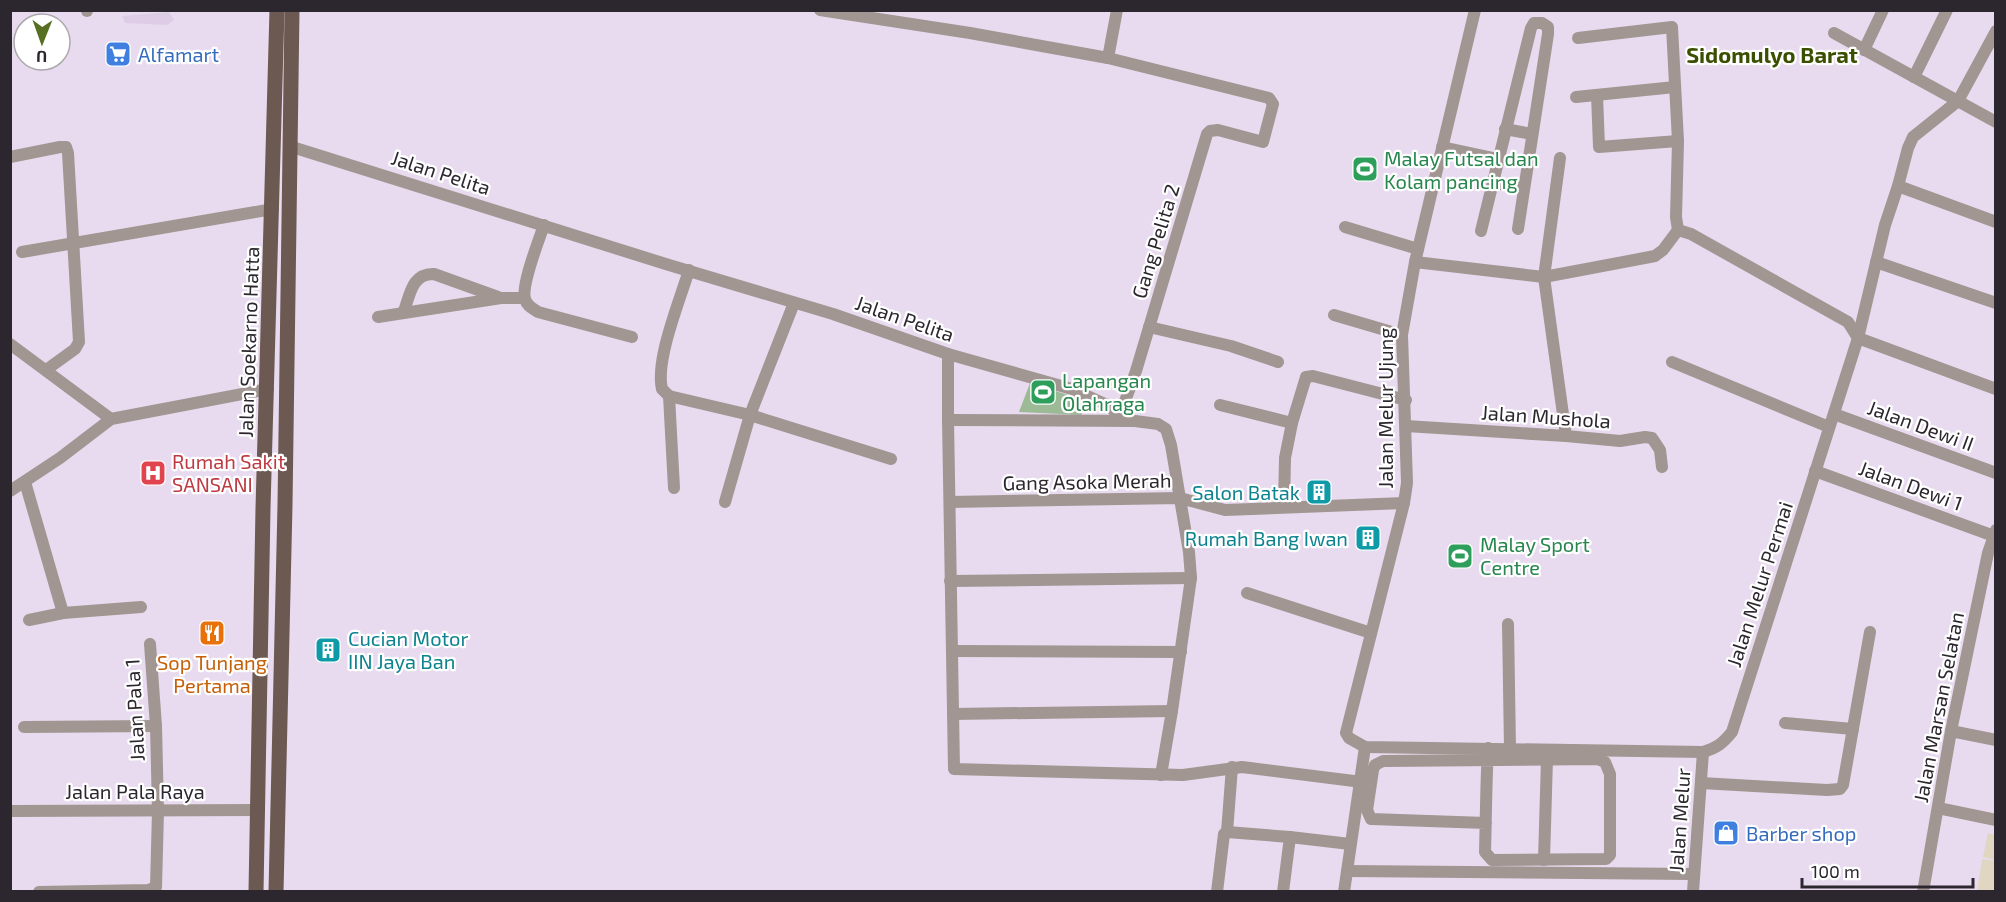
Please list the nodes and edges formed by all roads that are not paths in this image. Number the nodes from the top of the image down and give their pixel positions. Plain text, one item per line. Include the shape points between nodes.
1 (277, 10) edge
2 (292, 10) edge
3 (820, 10) edge
4 (1118, 10) edge
5 (1475, 10) edge
6 (1883, 10) edge
7 (1947, 10) edge
8 (838, 12) edge
9 (1995, 31) edge
10 (1834, 33) dead end
11 (1578, 38) dead end
12 (1864, 50) junction
13 (1108, 58) junction
14 (1914, 77) junction
15 (1675, 87) junction
16 (1597, 95) junction
17 (1576, 96) dead end
18 (1958, 100) junction
19 (1995, 122) edge
20 (1505, 129) junction
21 (1532, 134) junction
22 (1678, 141) junction
23 (289, 146) junction
24 (1442, 147) junction
25 (10, 157) edge
26 (1560, 158) dead end
27 (1498, 159) junction
28 (1493, 183) junction
29 (1898, 186) junction
30 (1524, 188) junction
31 (273, 209) junction
32 (1995, 222) edge
33 (544, 225) junction
34 (1345, 227) dead end
35 (1518, 229) dead end
36 (1678, 230) junction
37 (1481, 231) dead end
38 (75, 242) junction
39 (1418, 249) junction
40 (22, 252) dead end
41 (1876, 261) junction
42 (1415, 262) junction
43 (689, 270) junction
44 (1544, 277) junction
45 (501, 298) junction
46 (524, 298) junction
47 (794, 303) junction
48 (1995, 303) edge
49 (404, 311) junction
50 (1334, 315) dead end
51 (378, 317) dead end
52 (1149, 327) junction
53 (1402, 336) junction
54 (633, 337) dead end
55 (1858, 338) junction
56 (10, 344) edge
57 (948, 354) junction
58 (1278, 362) dead end
59 (1672, 362) dead end
60 (45, 370) junction
61 (268, 389) junction
62 (1995, 389) edge
63 (669, 396) junction
64 (1406, 400) junction
65 (1220, 405) dead end
66 (1834, 414) junction
67 (750, 415) junction
68 (1120, 418) junction
69 (111, 419) junction
70 (948, 420) junction
71 (1292, 423) junction
72 (1406, 426) junction
73 (1829, 426) junction
74 (1566, 436) junction
75 (891, 459) dead end
76 (1662, 467) dead end
77 (1815, 471) junction
78 (266, 472) junction
79 (285, 472) junction
80 (1995, 473) edge
81 (25, 482) junction
82 (674, 488) dead end
83 (10, 491) edge
84 (1180, 498) junction
85 (725, 502) dead end
86 (950, 502) junction
87 (1404, 503) junction
88 (1284, 507) junction
89 (1995, 533) edge
90 (1992, 555) edge
91 (1191, 578) junction
92 (950, 581) junction
93 (1247, 593) dead end
94 (141, 607) dead end
95 (63, 613) junction
96 (29, 620) dead end
97 (1508, 624) dead end
98 (1870, 632) dead end
99 (1371, 633) junction
100 (150, 644) dead end
101 (953, 651) junction
102 (1181, 652) junction
103 (1172, 711) junction
104 (953, 714) junction
105 (1785, 723) dead end
106 (156, 726) junction
107 (24, 727) dead end
108 (1853, 729) junction
109 (1951, 731) junction
110 (1995, 740) edge
111 (1365, 747) junction
112 (1510, 749) junction
113 (1703, 752) junction
114 (1487, 754) junction
115 (1547, 759) junction
116 (1232, 767) junction
117 (1161, 775) junction
118 (1362, 782) junction
119 (1701, 783) junction
120 (1938, 808) junction
121 (259, 810) junction
122 (10, 811) edge
123 (158, 811) junction
124 (1995, 820) edge
125 (1486, 823) junction
126 (1227, 832) junction
127 (1290, 837) junction
128 (1350, 844) junction
129 (1544, 860) junction
130 (1347, 871) junction
131 (1693, 874) junction
132 (39, 891) edge
133 (256, 891) edge
134 (276, 891) edge
135 (1217, 891) edge
136 (1282, 891) edge
137 (1344, 891) edge
138 (1693, 891) edge
139 (1923, 891) edge

1 - 31 main road, Jalan Soekarno Hatta
2 - 23 main road, Jalan Soekarno Hatta
3 - 8 street
4 - 13 street
5 - 24 street, Jalan Melur Ujung
6 - 12 street
7 - 14 street
8 - 13 street
9 - 18 street
10 - 12 street
11 - 15 street via 1672,27
12 - 14 street
13 - 52 street, Gang Pelita 2 via 1269,98 1273,104 1263,142 1218,130 1207,134
14 - 18 street
15 - 16 street
15 - 22 street
16 - 17 street
16 - 22 street via 1599,147
18 - 19 street
18 - 29 street via 1913,137
20 - 21 street
20 - 21 street via 1531,28 1534,23 1542,24 1548,27 1548,34
20 - 27 street
21 - 30 street
22 - 36 street
23 - 33 street, Jalan Pelita
23 - 79 main road, Jalan Soekarno Hatta
24 - 27 street
24 - 39 street, Jalan Melur Ujung
25 - 38 street via 66,147
26 - 44 street
27 - 28 street
28 - 30 street
28 - 37 street
29 - 32 street
29 - 41 street, Jalan Melur Permai
30 - 35 street
31 - 38 street
31 - 61 main road, Jalan Soekarno Hatta
33 - 43 street, Jalan Pelita
33 - 46 street
34 - 39 street
36 - 44 street via 1655,256
36 - 55 street via 1848,322
38 - 40 street
38 - 60 street via 79,342
39 - 42 street, Jalan Melur Ujung
41 - 48 street
41 - 55 street, Jalan Melur Permai
42 - 44 street
42 - 53 street, Jalan Melur Ujung
43 - 47 street, Jalan Pelita
43 - 63 street via 661,373 662,389
44 - 74 street
45 - 46 street
45 - 49 street
45 - 49 street via 427,274 415,282
46 - 54 street via 538,312
47 - 57 street, Jalan Pelita
47 - 67 street
49 - 51 street
50 - 53 street
52 - 58 street via 1232,346
52 - 68 street, Gang Pelita 2
53 - 64 street, Jalan Melur Ujung
55 - 62 street
55 - 66 street, Jalan Melur Permai
56 - 60 street
57 - 68 street, Jalan Pelita via 1072,389 1109,406
57 - 70 street
59 - 73 street
60 - 69 street
61 - 69 street
61 - 78 main road, Jalan Soekarno Hatta
63 - 67 street
63 - 82 street
64 - 71 street via 1309,376 1303,380
64 - 72 street, Jalan Melur Ujung
65 - 71 street
66 - 73 street, Jalan Melur Permai
66 - 80 street, Jalan Dewi II
67 - 75 street
67 - 85 street
68 - 70 street
68 - 84 street, Jalan Pelita via 1166,429
69 - 81 street
70 - 86 street
71 - 88 street via 1285,458
72 - 74 street, Jalan Mushola
72 - 87 street, Jalan Melur Ujung
73 - 77 street, Jalan Melur Permai
74 - 76 street, Jalan Mushola via 1620,441 1652,438 1660,450
77 - 89 street, Jalan Dewi 1
77 - 113 street, Jalan Melur Permai via 1732,732 1724,743
78 - 79 main road
78 - 121 main road, Jalan Soekarno Hatta
79 - 134 main road, Jalan Soekarno Hatta
81 - 83 street
81 - 95 street
84 - 86 street, Gang Asoka Merah
84 - 88 street, Gang Asoka Merah via 1225,510
84 - 91 street, Jalan Pelita
86 - 92 street
87 - 88 street, Gang Asoka Merah
87 - 99 street, Jalan Melur Ujung
89 - 90 street, Jalan Marsan Selatan
90 - 109 street, Jalan Marsan Selatan
91 - 92 street
91 - 102 street, Jalan Pelita
92 - 101 street
93 - 99 street
94 - 95 street
95 - 96 street
97 - 112 street
98 - 108 street
99 - 111 street, Jalan Melur Ujung via 1346,733
100 - 106 street, Jalan Pala 1
101 - 102 street
101 - 104 street
102 - 103 street, Jalan Pelita
103 - 104 street
103 - 117 street, Jalan Pelita
104 - 117 street via 956,771
105 - 108 street
106 - 107 street
106 - 123 street, Jalan Pala 1
108 - 119 street via 1843,785 1836,790
109 - 110 street
109 - 120 street, Jalan Marsan Selatan
111 - 114 street
111 - 118 street
112 - 113 street
112 - 114 street
113 - 119 street, Jalan Melur
114 - 115 street
114 - 125 street
114 - 125 street via 1383,761 1372,770 1367,813 1371,819
115 - 129 street
115 - 129 street via 1597,759 1609,767 1610,855 1606,860
116 - 117 street
116 - 118 street
116 - 126 street
118 - 128 street
119 - 131 street, Jalan Melur
120 - 124 street
120 - 139 street, Jalan Marsan Selatan
121 - 123 street, Jalan Pala Raya
121 - 133 main road, Jalan Soekarno Hatta
122 - 123 street, Jalan Pala Raya
123 - 132 street, Jalan Pala 1 via 154,889
125 - 129 street via 1485,852 1492,860
126 - 127 street
126 - 135 street
127 - 128 street
127 - 136 street
128 - 130 street
130 - 131 street
130 - 137 street
131 - 138 street, Jalan Melur

